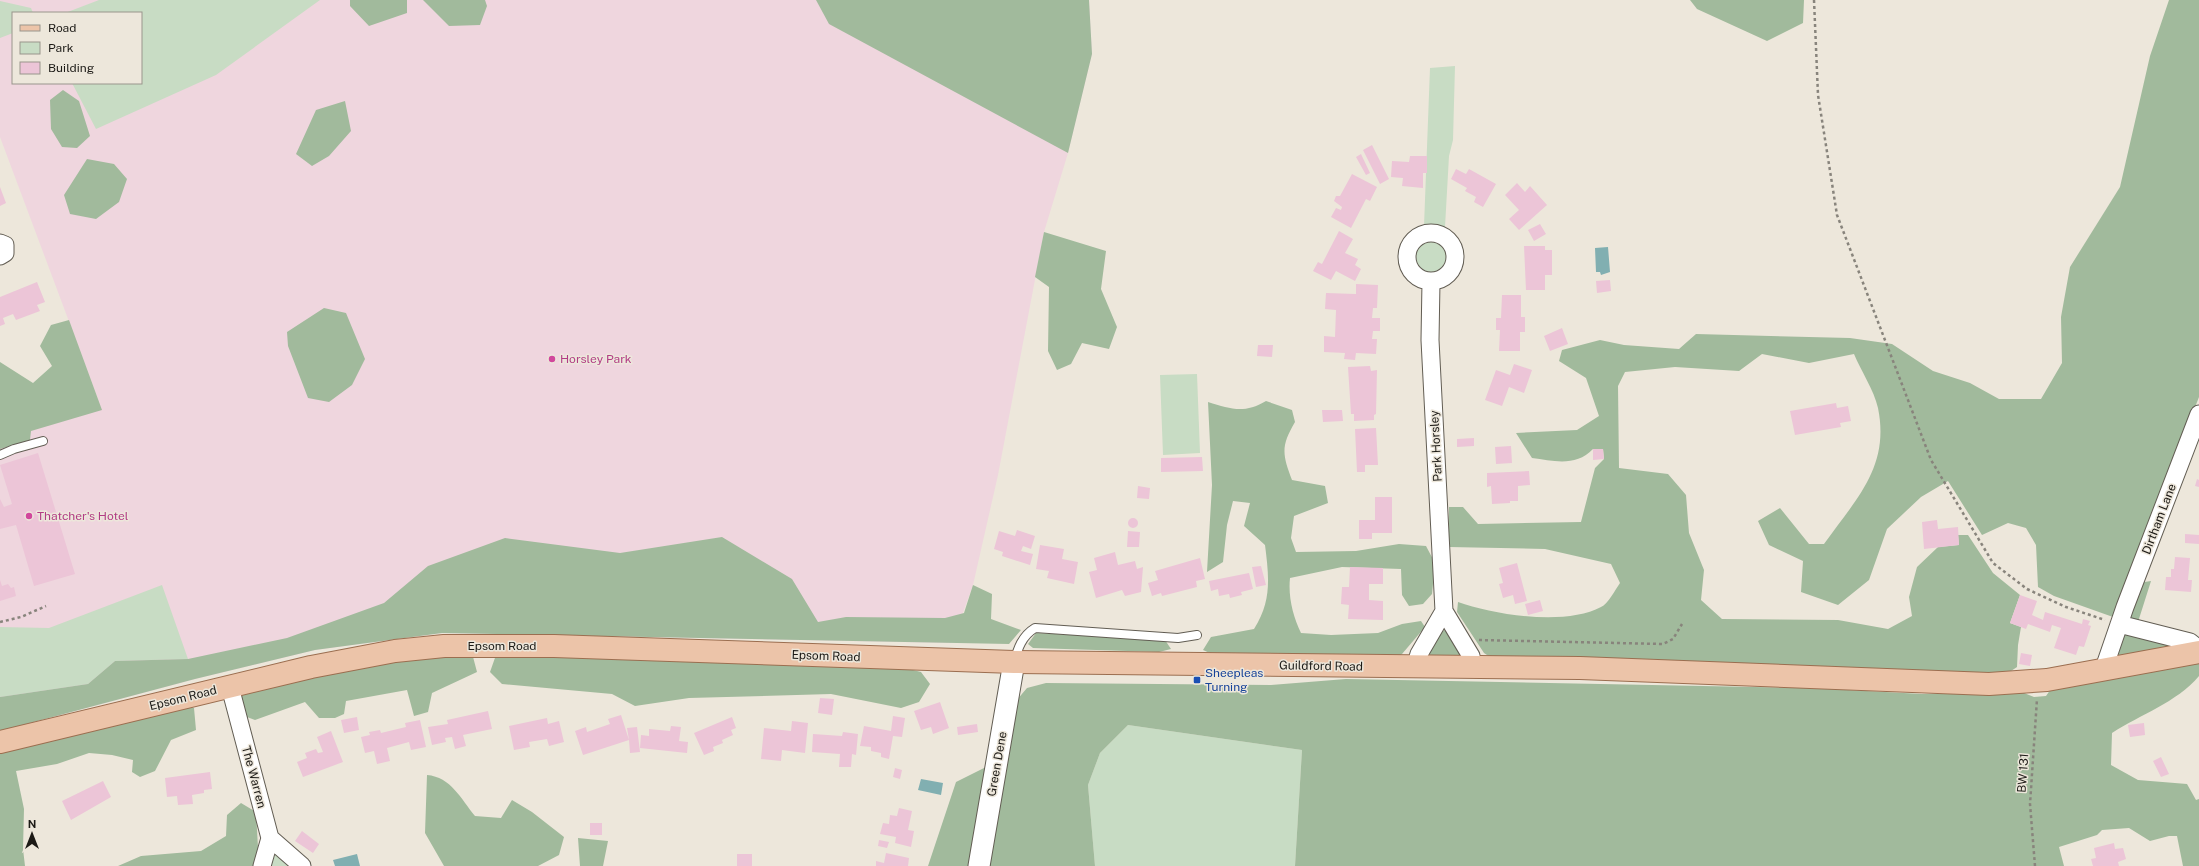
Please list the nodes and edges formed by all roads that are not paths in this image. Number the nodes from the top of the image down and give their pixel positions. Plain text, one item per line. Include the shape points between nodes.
1 (0, 243) edge
2 (0, 256) edge
3 (1431, 282) dead end
4 (2199, 414) edge
5 (43, 441) dead end
6 (0, 455) edge
7 (1444, 611) junction
8 (2119, 624) junction
9 (1197, 635) dead end
10 (2199, 649) edge
11 (2199, 652) edge
12 (1014, 662) junction
13 (1415, 667) junction
14 (1473, 668) junction
15 (2104, 671) junction
16 (230, 687) junction
17 (0, 742) edge
18 (270, 838) junction
19 (262, 866) edge
20 (302, 866) edge
21 (979, 866) edge

1 - 2 street via 5,245 6,249
3 - 7 street, Park Horsley via 1430,340
4 - 8 street, Dirtham Lane
5 - 6 lane
7 - 13 street via 1419,654
7 - 14 street, Park Horsley via 1471,656
8 - 10 street via 2190,642
8 - 15 street, Dirtham Lane
9 - 12 lane via 1178,638 1035,628 1018,646
11 - 15 main road
12 - 13 main road, Guildford Road
12 - 16 main road, Epsom Road via 554,646 444,646 395,651 311,667
12 - 21 street, Green Dene
13 - 14 main road, Guildford Road
14 - 15 main road, Guildford Road via 1580,668 1989,684 2037,681
16 - 17 main road, Epsom Road
16 - 18 street, The Warren
18 - 19 street
18 - 20 street

